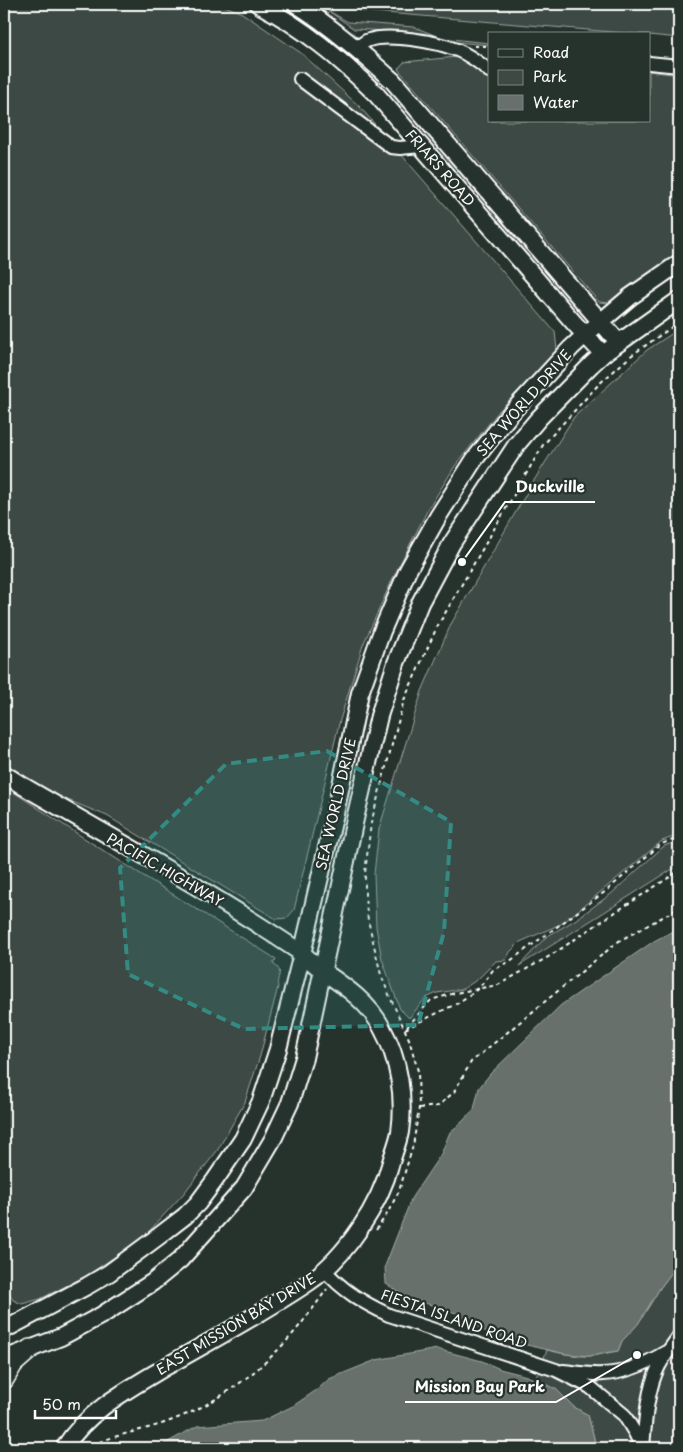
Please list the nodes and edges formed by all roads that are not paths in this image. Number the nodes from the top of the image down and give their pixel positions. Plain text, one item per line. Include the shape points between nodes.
1 (258, 4) edge
2 (296, 4) edge
3 (357, 48) junction
4 (650, 63) edge
5 (679, 66) edge
6 (488, 70) edge
7 (300, 79) dead end
8 (421, 146) junction
9 (679, 263) edge
10 (679, 300) edge
11 (601, 322) junction
12 (585, 335) junction
13 (618, 343) junction
14 (603, 354) junction
15 (4, 774) edge
16 (302, 954) junction
17 (323, 971) junction
18 (324, 1269) junction
19 (4, 1330) edge
20 (679, 1336) edge
21 (30, 1349) junction
22 (669, 1349) junction
23 (4, 1359) edge
24 (556, 1370) junction
25 (4, 1379) edge
26 (64, 1448) edge
27 (643, 1448) edge

1 - 8 main road, FRIARS ROAD via 309,35 343,62
2 - 3 main road, FRIARS ROAD
3 - 6 street via 365,41 377,38 418,40 456,49
3 - 11 main road, FRIARS ROAD via 393,81
4 - 5 street
7 - 8 street via 391,147
8 - 12 main road, FRIARS ROAD
9 - 11 main road, SEA WORLD DRIVE
10 - 13 main road, SEA WORLD DRIVE
11 - 12 main road, SEA WORLD DRIVE
11 - 13 main road, FRIARS ROAD
12 - 14 main road, FRIARS ROAD
12 - 16 main road, SEA WORLD DRIVE via 511,412 474,460 408,570 360,693
13 - 14 main road, SEA WORLD DRIVE
14 - 17 main road, SEA WORLD DRIVE via 517,444 452,543 420,603 379,716
15 - 16 main road, PACIFIC HIGHWAY via 202,890
16 - 17 main road, PACIFIC HIGHWAY
16 - 19 main road, SEA WORLD DRIVE via 261,1101 243,1139 198,1203 108,1273
17 - 18 main road, EAST MISSION BAY DRIVE via 350,990 382,1026 398,1068 401,1088 400,1134 374,1207 356,1234
17 - 21 main road, SEA WORLD DRIVE via 304,1058 290,1103 244,1188 180,1260 153,1282 102,1316
18 - 24 street, FIESTA ISLAND ROAD via 345,1291 389,1315
18 - 26 main road, EAST MISSION BAY DRIVE via 272,1306 122,1393 83,1423
20 - 22 street, FIESTA ISLAND ROAD
21 - 23 main road, SEA WORLD DRIVE
21 - 25 highway via 13,1364
22 - 24 street, FIESTA ISLAND ROAD via 631,1370 603,1374
22 - 27 street, FIESTA ISLAND ROAD via 658,1368 648,1399
24 - 27 street, FIESTA ISLAND ROAD via 590,1387 624,1416

